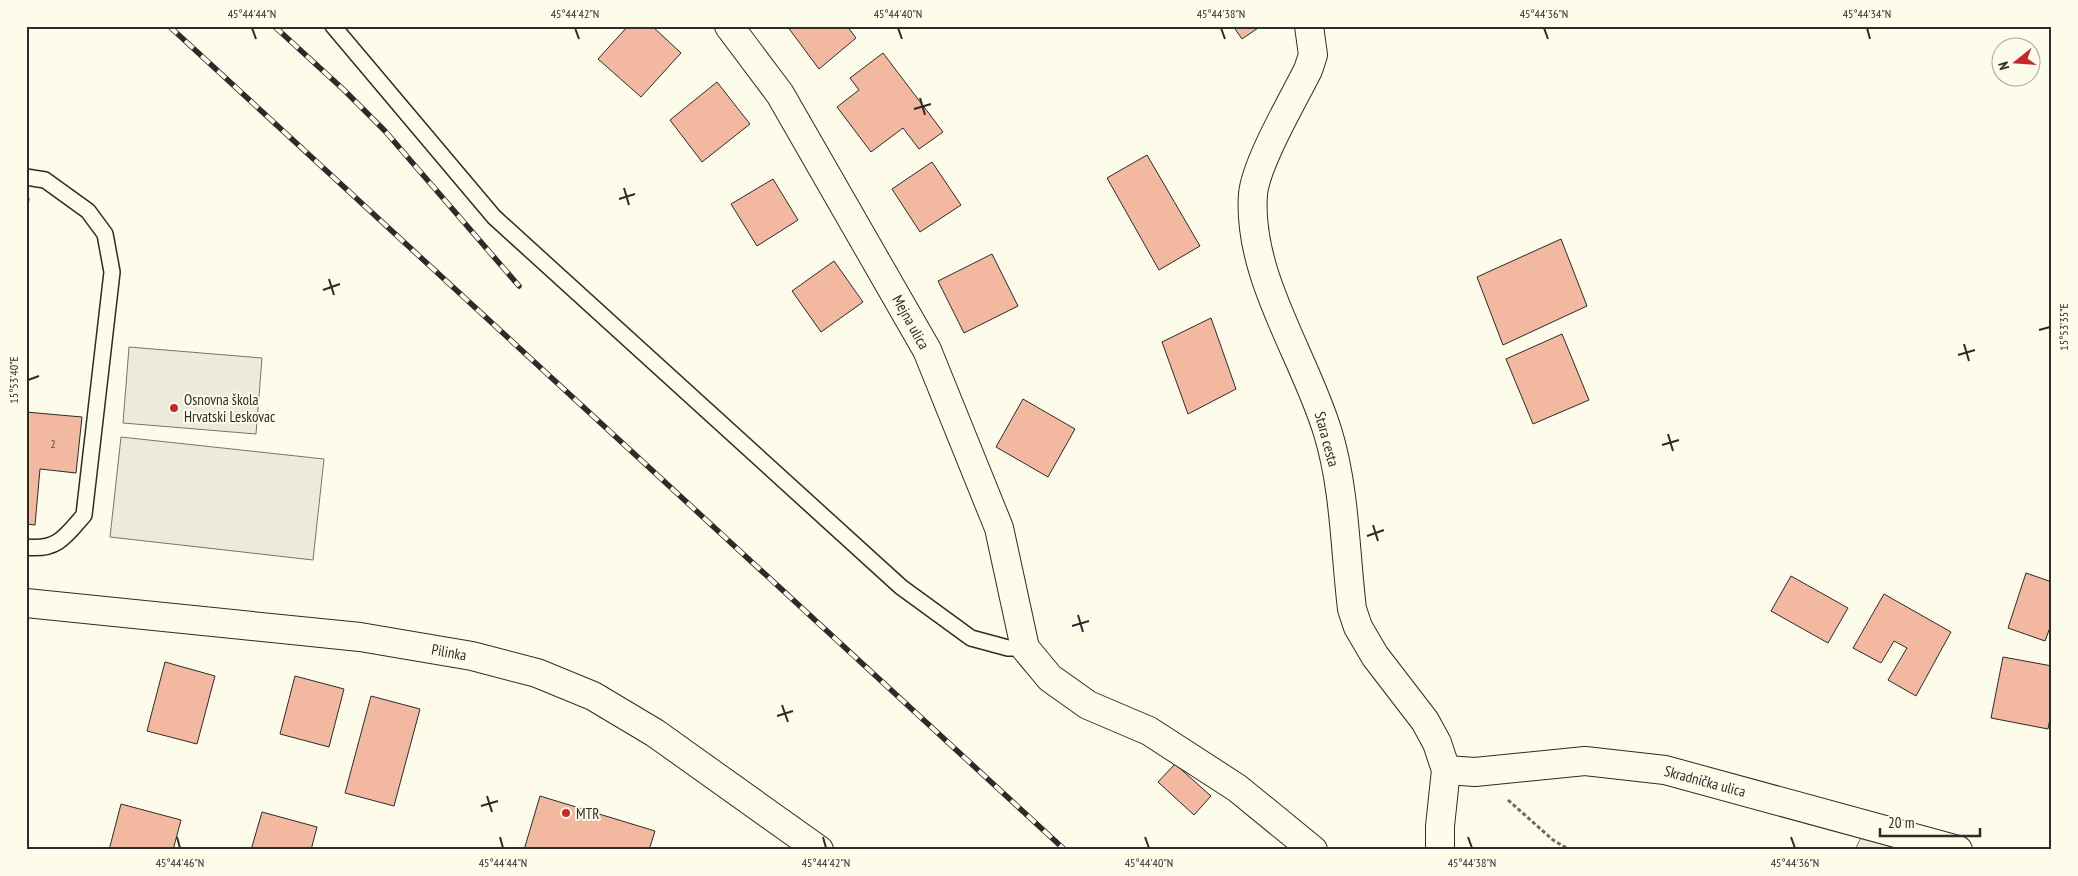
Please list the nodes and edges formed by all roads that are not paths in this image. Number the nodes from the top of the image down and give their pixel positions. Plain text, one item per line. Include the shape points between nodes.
1 (334, 26) edge
2 (729, 26) edge
3 (1309, 26) edge
4 (26, 177) edge
5 (26, 547) edge
6 (26, 603) edge
7 (1024, 648) junction
8 (1446, 770) junction
9 (819, 850) edge
10 (1314, 850) edge
11 (1440, 850) edge
12 (1958, 850) edge

1 - 7 lane via 494,217 901,587 971,638 1008,648
2 - 7 street, Mejna ulica via 780,94 927,350 999,528
3 - 8 street, Stara cesta via 1313,55 1308,70 1257,174 1253,203 1259,257 1328,433 1336,466 1352,609 1358,626 1375,656 1425,721
4 - 5 lane via 45,180 88,211 106,234 112,272 84,515 61,542
6 - 9 street, Pilinka via 360,637 472,656 537,673 593,696 655,733
7 - 10 street via 1050,678 1088,705 1166,741 1237,788
8 - 11 street, Stara cesta
8 - 12 street, Skradnička ulica via 1475,772 1585,761 1665,770

